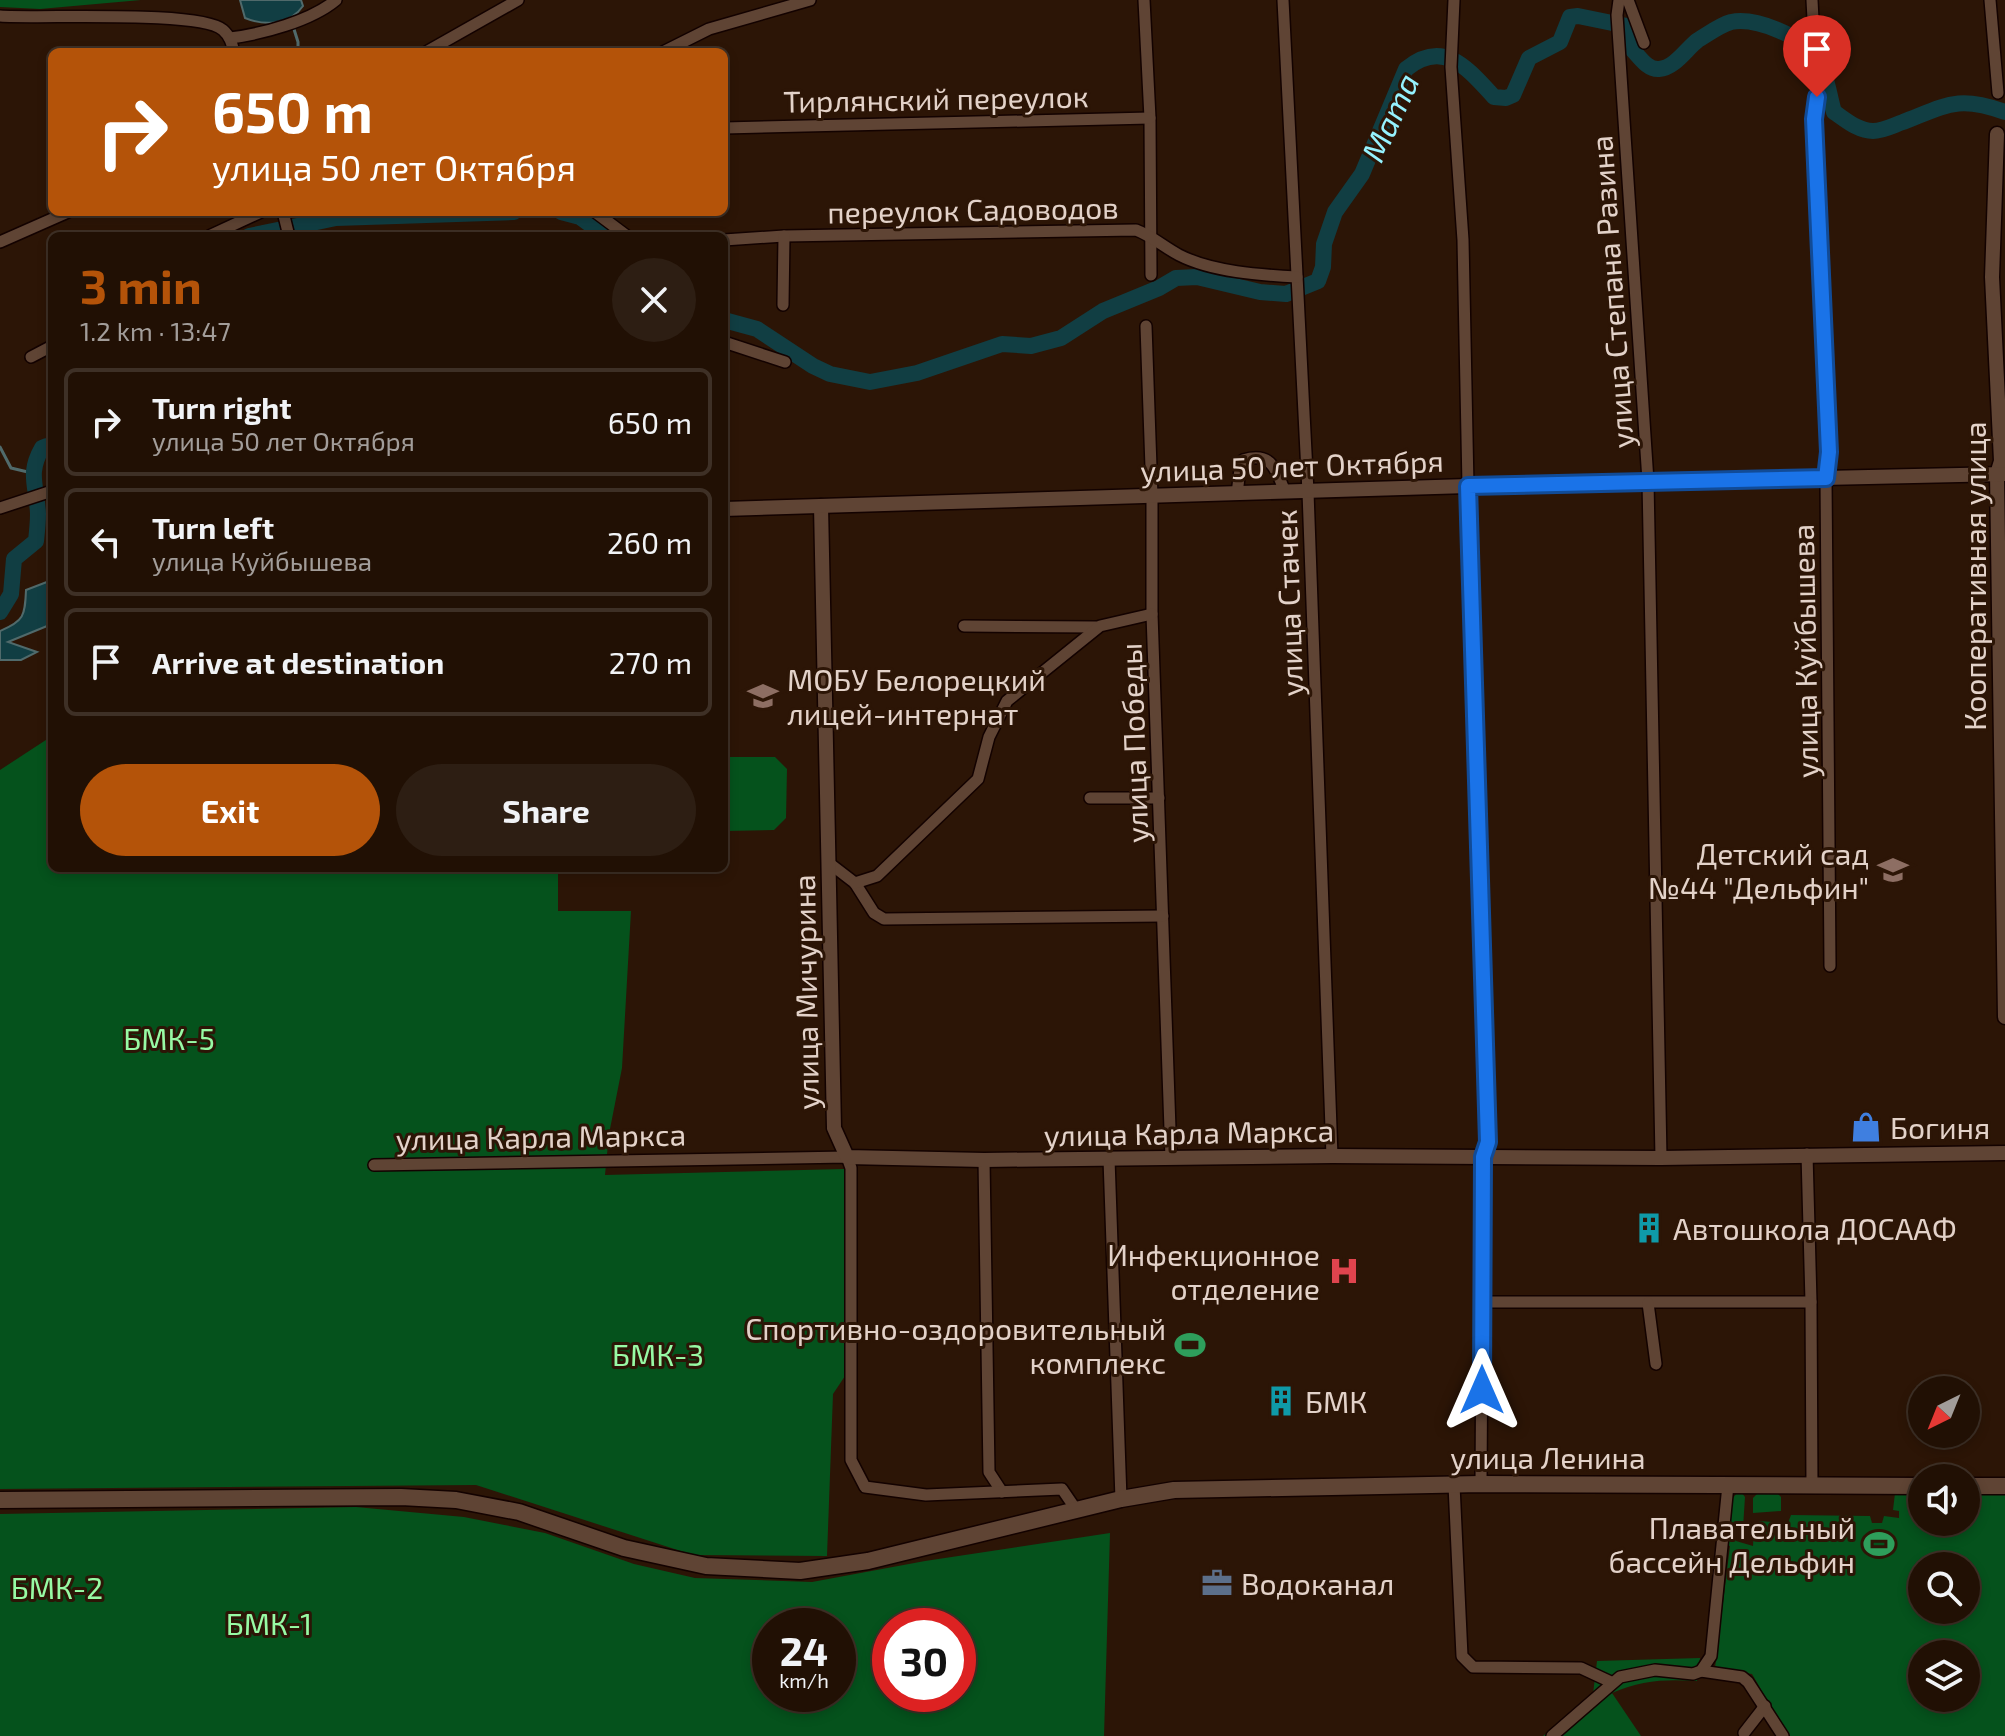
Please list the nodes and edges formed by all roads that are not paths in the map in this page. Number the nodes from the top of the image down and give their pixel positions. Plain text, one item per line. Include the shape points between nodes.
1 (336, 0) edge
2 (518, 0) edge
3 (810, 0) edge
4 (1144, 0) edge
5 (1283, 0) edge
6 (1454, 0) edge
7 (1619, 0) edge
8 (1628, 0) edge
9 (1812, 0) edge
10 (1990, 0) edge
11 (0, 16) edge
12 (230, 38) junction
13 (1644, 43) dead end
14 (233, 48) edge
15 (433, 48) edge
16 (671, 48) edge
17 (1998, 93) dead end
18 (1150, 118) junction
19 (728, 128) edge
20 (1997, 134) dead end
21 (59, 216) edge
22 (252, 216) edge
23 (600, 216) edge
24 (218, 232) edge
25 (622, 232) edge
26 (1150, 235) junction
27 (784, 236) junction
28 (728, 240) edge
29 (0, 242) edge
30 (1151, 275) dead end
31 (1297, 277) junction
32 (783, 305) dead end
33 (1146, 326) dead end
34 (728, 343) edge
35 (48, 348) edge
36 (31, 357) dead end
37 (785, 362) dead end
38 (2001, 474) edge
39 (1826, 478) junction
40 (1648, 481) junction
41 (1468, 486) junction
42 (1285, 492) junction
43 (1308, 492) junction
44 (48, 493) edge
45 (1237, 494) junction
46 (1152, 496) junction
47 (821, 506) junction
48 (0, 508) edge
49 (728, 509) edge
50 (1152, 614) junction
51 (964, 626) dead end
52 (1100, 626) junction
53 (1090, 798) dead end
54 (1159, 798) junction
55 (829, 863) junction
56 (855, 883) junction
57 (1163, 916) junction
58 (1830, 966) dead end
59 (2005, 1017) edge
60 (2005, 1153) edge
61 (1807, 1154) junction
62 (1332, 1156) junction
63 (847, 1157) junction
64 (1483, 1157) junction
65 (1171, 1158) junction
66 (1661, 1158) junction
67 (1109, 1159) junction
68 (984, 1160) junction
69 (374, 1165) dead end
70 (1483, 1302) junction
71 (1811, 1302) junction
72 (1648, 1303) junction
73 (1656, 1364) dead end
74 (1481, 1484) junction
75 (1454, 1485) junction
76 (1728, 1485) junction
77 (1812, 1485) junction
78 (1908, 1486) edge
79 (1980, 1486) edge
80 (2005, 1486) edge
81 (1002, 1492) junction
82 (1121, 1499) junction
83 (0, 1500) edge
84 (1077, 1511) junction
85 (1701, 1671) junction
86 (1611, 1682) junction
87 (1765, 1706) junction
88 (1744, 1733) dead end
89 (1552, 1736) edge
90 (1783, 1736) edge

1 - 12 street via 258,34
2 - 15 street
3 - 16 street via 709,29
4 - 18 street
5 - 31 street, улица Стачек
6 - 41 street via 1451,67 1463,240
7 - 40 street, улица Степана Разина
8 - 13 street
9 - 39 street, улица Куйбышева
10 - 17 street
11 - 12 street via 172,19 222,28
12 - 14 street
18 - 19 street, Тирлянский переулок
18 - 26 street
20 - 38 street, Кооперативная улица via 1992,277
21 - 29 street
22 - 24 street
23 - 25 street
26 - 27 street, переулок Садоводов via 1136,230
26 - 30 street
26 - 31 street, переулок Садоводов via 1180,256 1232,271
27 - 28 street, переулок Садоводов
27 - 32 street, переулок Садоводов
31 - 43 street, улица Стачек
33 - 46 street, улица Победы
34 - 37 street
35 - 36 street
38 - 39 street, улица 50 лет Октября
38 - 59 street, Кооперативная улица
39 - 40 street, улица 50 лет Октября
39 - 58 street, улица Куйбышева
40 - 41 street, улица 50 лет Октября
40 - 66 street, улица Степана Разина
41 - 43 street, улица 50 лет Октября
41 - 64 street via 1488,1142
42 - 43 street, улица 50 лет Октября
42 - 45 street, улица 50 лет Октября
42 - 45 street via 1276,471 1256,456 1243,460
43 - 62 street, улица Стачек
44 - 48 street
45 - 46 street, улица 50 лет Октября
46 - 47 street, улица 50 лет Октября
46 - 50 street, улица Победы
47 - 49 street, улица 50 лет Октября
47 - 55 street, улица Мичурина
50 - 52 street
50 - 54 street, улица Победы
51 - 52 street
52 - 56 street via 1007,701 989,737 978,779 877,876
53 - 54 street
54 - 57 street, улица Победы
55 - 56 street
55 - 63 street, улица Мичурина via 834,1128
56 - 57 street via 874,913 884,919
57 - 65 street, улица Победы
60 - 61 street, улица Карла Маркса
61 - 66 street, улица Карла Маркса
61 - 71 street
62 - 64 street, улица Карла Маркса
62 - 65 street, улица Карла Маркса
63 - 68 street, улица Карла Маркса
63 - 69 street, улица Карла Маркса
63 - 81 street, улица Мичурина via 851,1460 865,1487 926,1495
64 - 66 street, улица Карла Маркса
64 - 70 street
65 - 67 street, улица Карла Маркса
67 - 68 street, улица Карла Маркса
67 - 82 street
68 - 81 street via 989,1472
70 - 72 street
70 - 74 street
71 - 72 street
71 - 77 street
72 - 73 street
74 - 75 main road, улица Ленина
74 - 76 main road, улица Ленина
75 - 82 main road, улица Ленина via 1174,1490
75 - 86 street via 1462,1656 1473,1667 1581,1668
76 - 77 main road, улица Ленина
76 - 85 street via 1711,1656
77 - 78 main road, улица Ленина
79 - 80 main road
81 - 84 street, улица Мичурина via 1062,1489
82 - 84 main road, улица Ленина
83 - 84 main road, улица Ленина via 456,1500 519,1512 624,1548 706,1566 800,1571 868,1561
85 - 86 street via 1630,1673
85 - 87 street via 1742,1677
86 - 89 street
87 - 88 street
87 - 90 street

